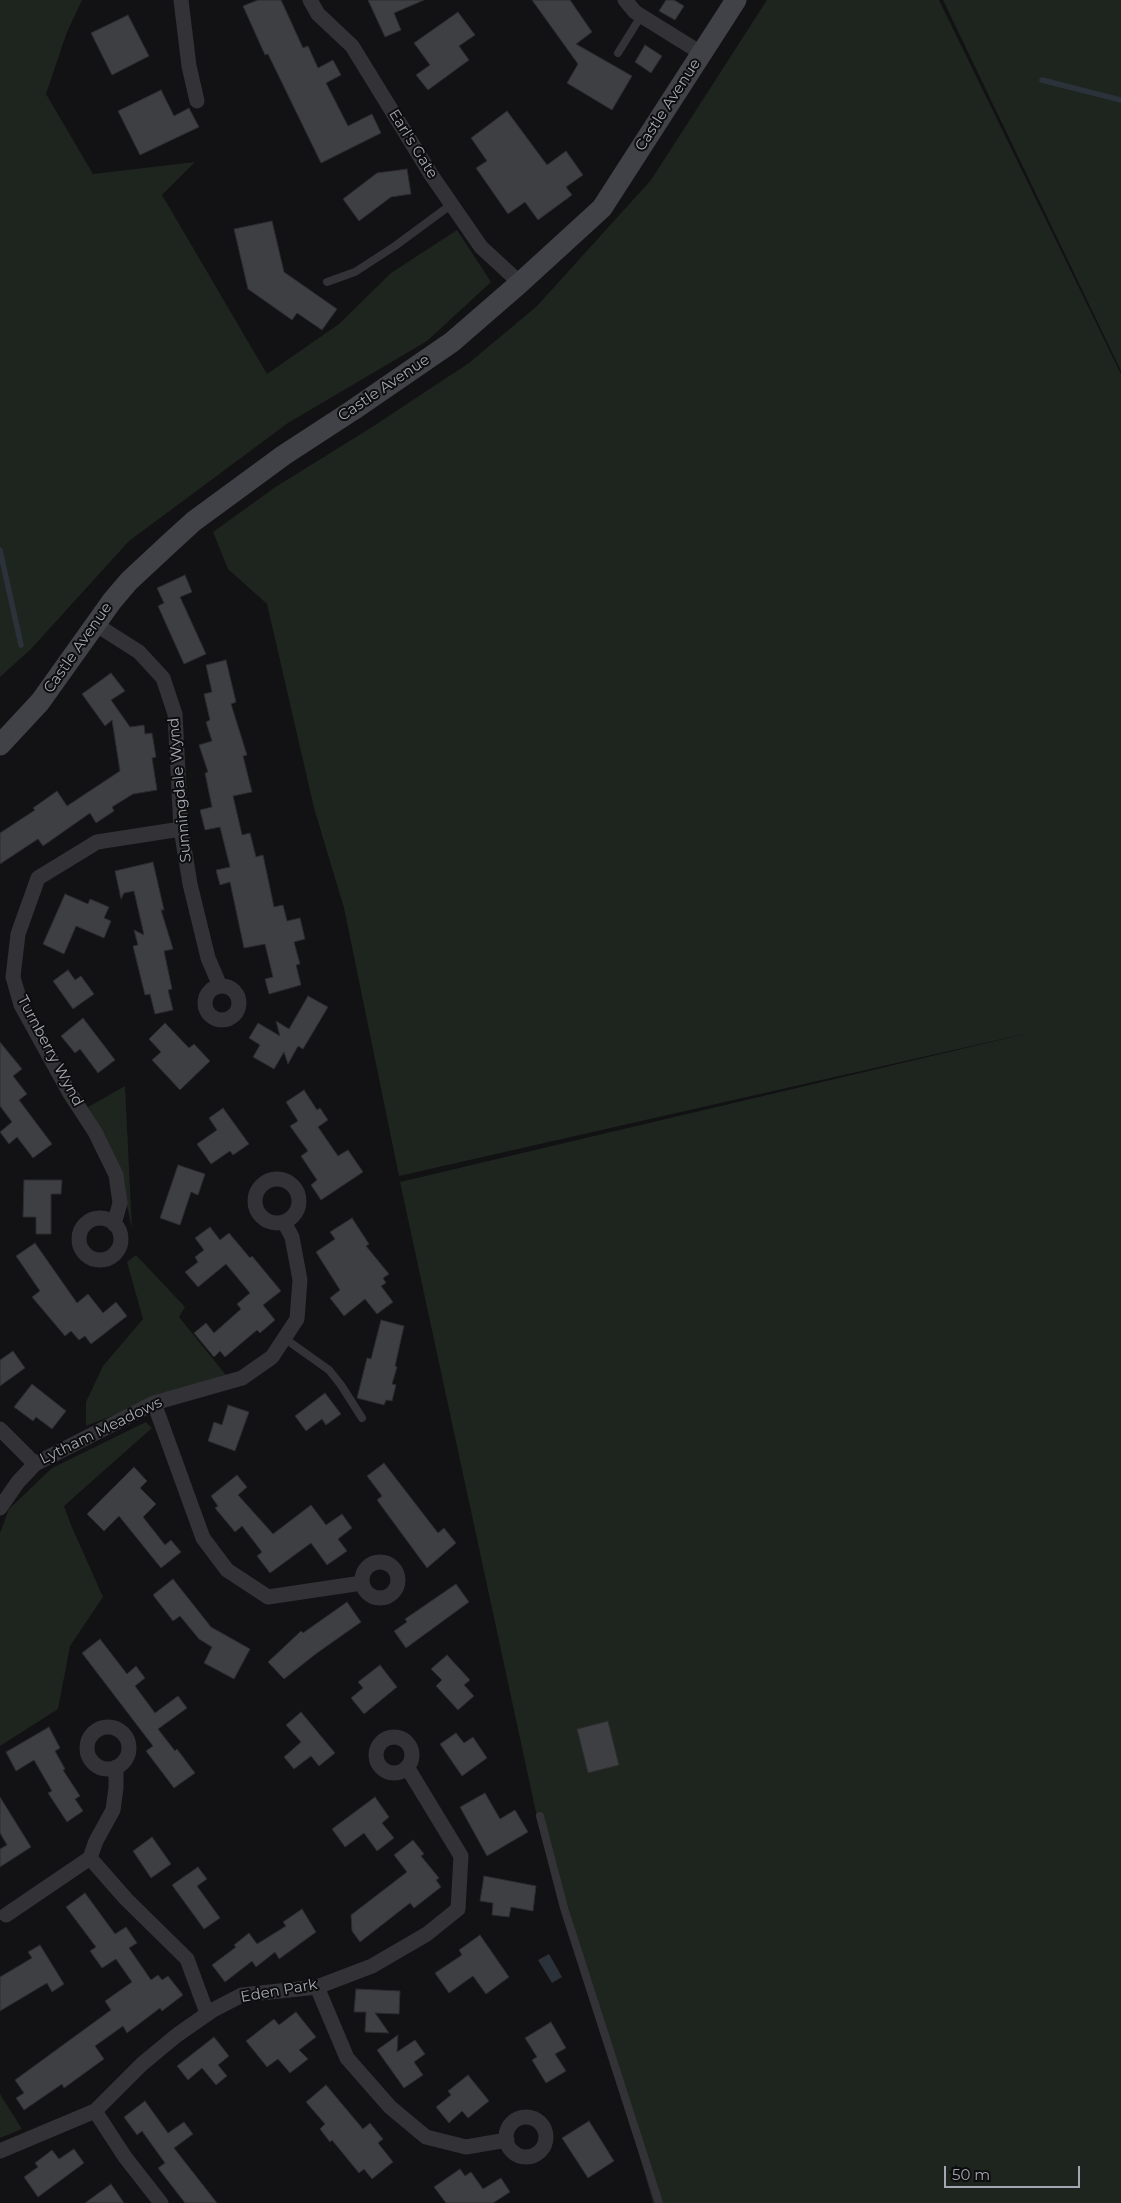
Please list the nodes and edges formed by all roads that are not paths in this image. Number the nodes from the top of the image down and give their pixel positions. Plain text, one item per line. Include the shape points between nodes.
1 (181, 0) edge
2 (310, 0) edge
3 (625, 0) edge
4 (736, 0) edge
5 (641, 16) junction
6 (701, 53) junction
7 (618, 54) dead end
8 (197, 102) dead end
9 (452, 204) junction
10 (327, 282) dead end
11 (520, 284) junction
12 (95, 624) junction
13 (0, 745) edge
14 (181, 829) junction
15 (220, 986) dead end
16 (284, 1222) dead end
17 (114, 1224) dead end
18 (284, 1338) junction
19 (154, 1403) junction
20 (362, 1418) dead end
21 (0, 1429) edge
22 (35, 1464) junction
23 (0, 1508) edge
24 (362, 1583) dead end
25 (407, 1767) dead end
26 (116, 1768) dead end
27 (540, 1816) dead end
28 (90, 1858) junction
29 (6, 1914) dead end
30 (316, 1986) junction
31 (207, 2013) junction
32 (94, 2111) junction
33 (507, 2140) dead end
34 (0, 2151) edge
35 (161, 2203) edge
36 (659, 2203) edge

1 - 8 street
2 - 9 street, Earl's Gate via 318,14 352,46
3 - 5 street
4 - 6 street, Castle Avenue
5 - 6 street
5 - 7 lane
6 - 11 street, Castle Avenue via 602,208
9 - 10 lane via 355,272
9 - 11 street, Earl's Gate via 481,247
11 - 12 street, Castle Avenue via 452,342 284,454 194,521 129,582
12 - 13 street, Castle Avenue via 40,702
12 - 14 street, Sunningdale Wynd via 139,652 163,678 174,714
14 - 15 street, Sunningdale Wynd via 208,958
14 - 17 street, Turnberry Wynd via 97,842 38,878 18,934 13,977 21,1005 95,1132 116,1176 120,1203
16 - 18 street, Lytham Meadows via 292,1237 300,1280 297,1319
18 - 19 street, Lytham Meadows via 272,1357 242,1378
18 - 20 lane via 330,1370
19 - 22 street, Lytham Meadows
19 - 24 street via 203,1538 227,1570 268,1597
21 - 22 street, Lytham Meadows
22 - 23 street
25 - 30 street, Eden Park via 461,1856 458,1909 427,1934 372,1966
26 - 28 street via 113,1810
27 - 36 lane via 564,1908
28 - 29 street
28 - 31 street via 187,1959
30 - 31 street, Eden Park via 242,1994
30 - 33 street via 346,2058 390,2107 426,2137 466,2147
31 - 32 street, Eden Park via 142,2064
32 - 34 street, Eden Park
32 - 35 street

